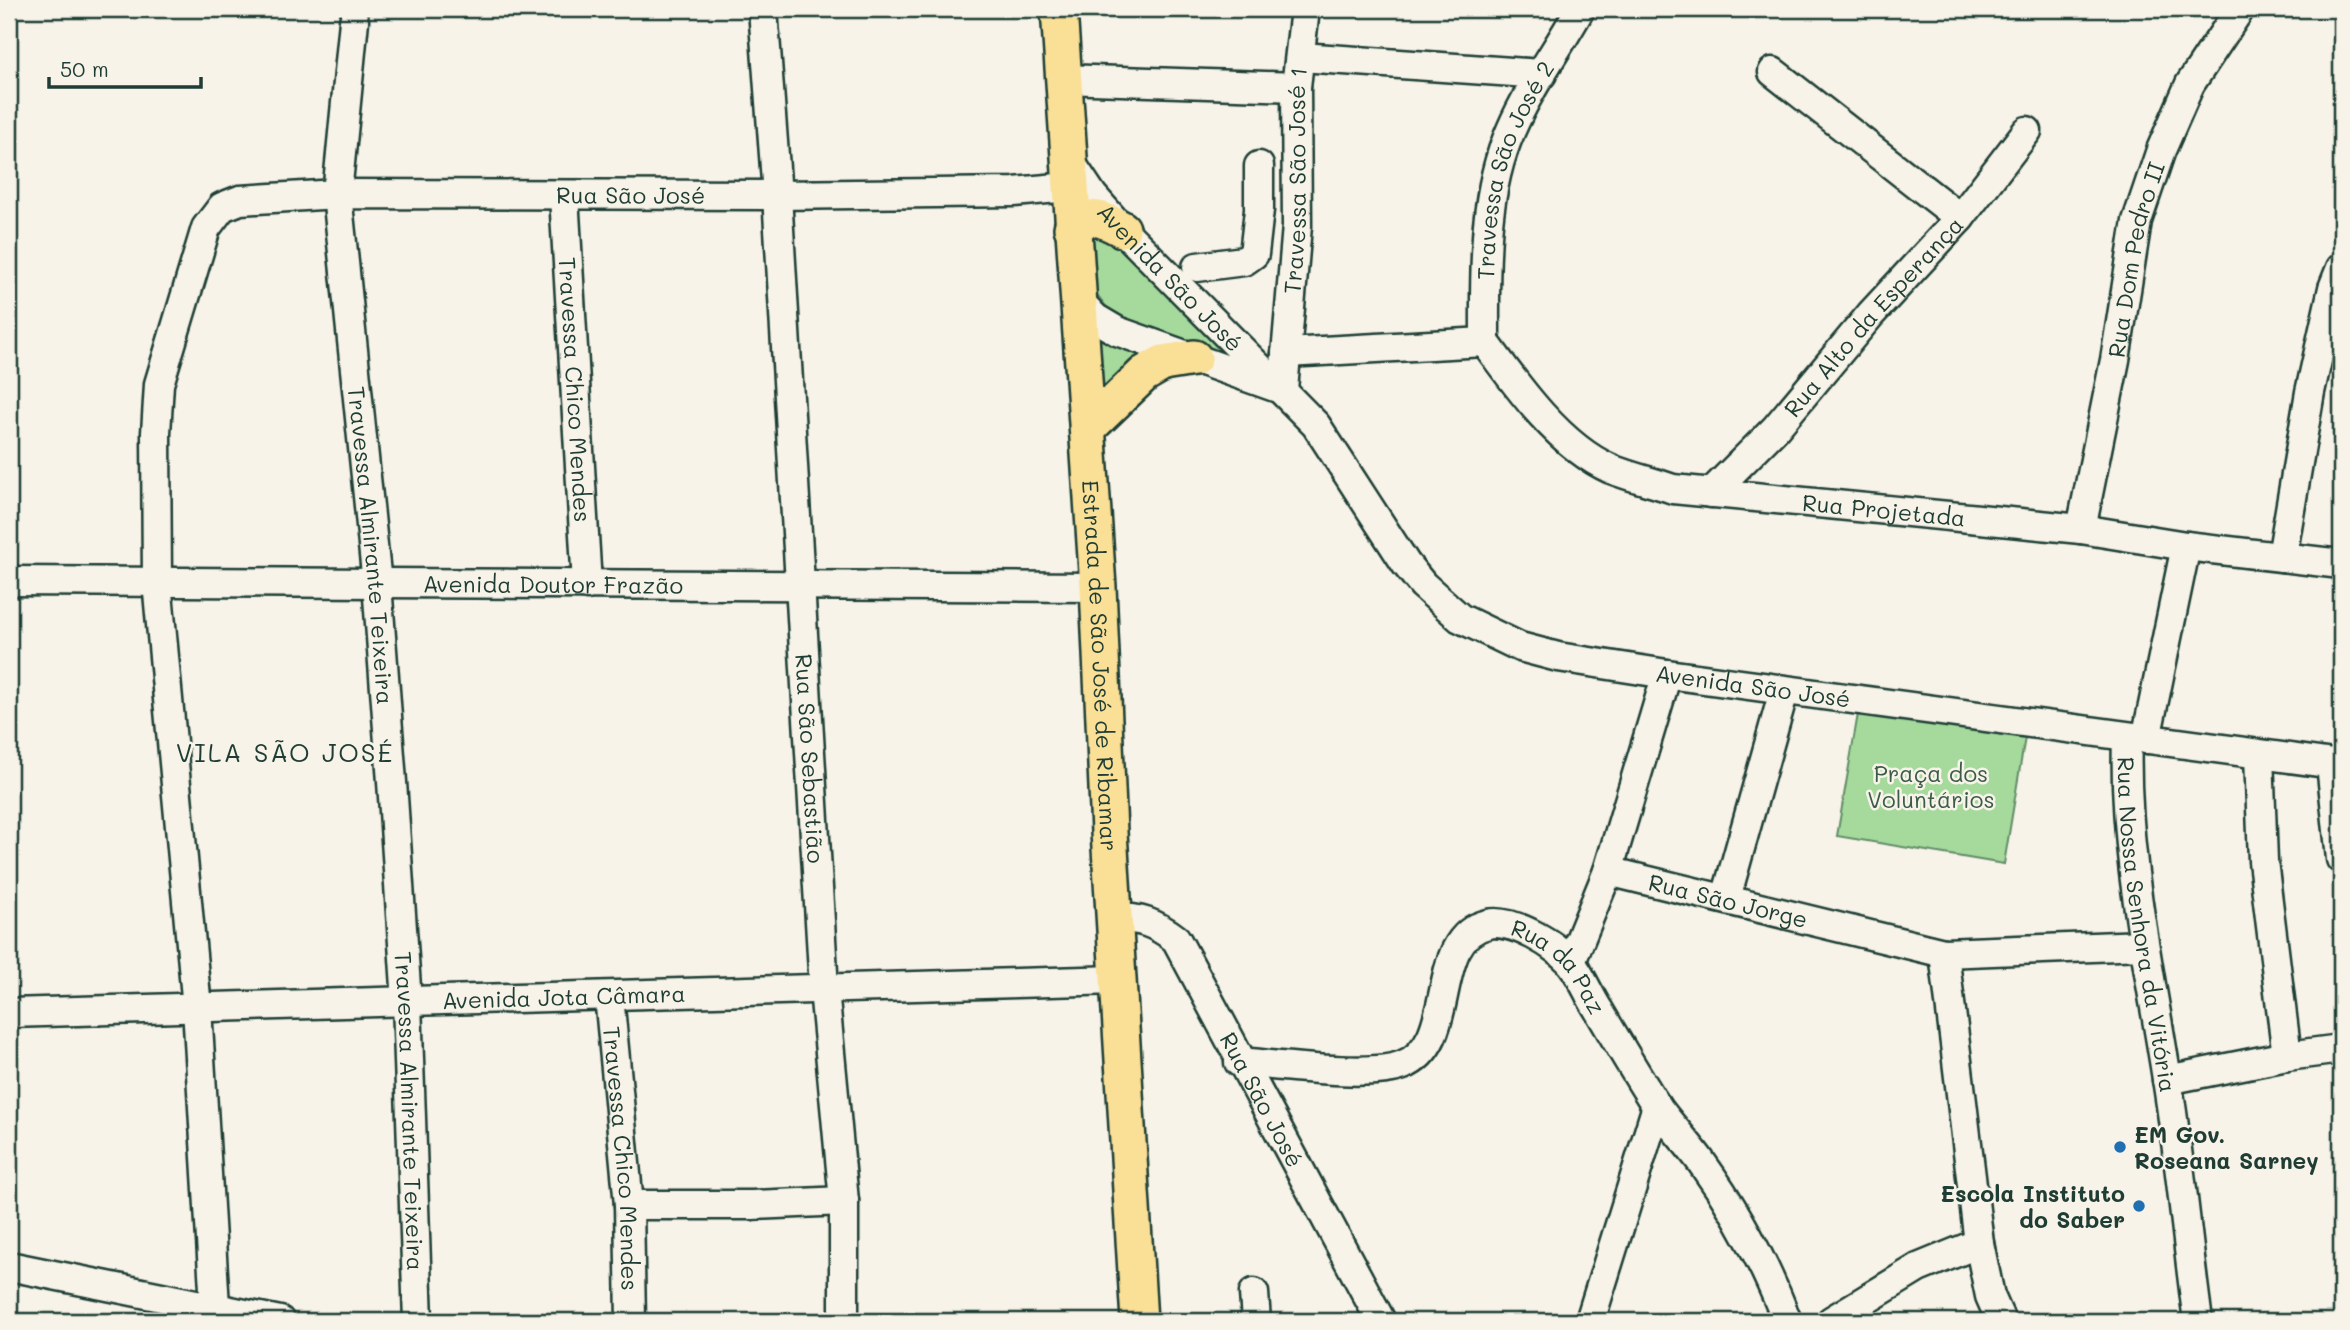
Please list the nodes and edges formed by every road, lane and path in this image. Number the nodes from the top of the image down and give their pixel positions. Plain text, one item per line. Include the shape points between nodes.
1 (763, 9) edge
2 (1059, 9) edge
3 (1305, 9) edge
4 (1580, 9) edge
5 (2240, 9) edge
6 (354, 21) dead end
7 (1301, 57) junction
8 (1773, 72) dead end
9 (1542, 74) junction
10 (1063, 79) junction
11 (1296, 87) junction
12 (2026, 131) dead end
13 (1259, 166) dead end
14 (1068, 172) junction
15 (337, 194) junction
16 (777, 195) junction
17 (564, 196) junction
18 (1259, 210) junction
19 (1297, 212) junction
20 (1960, 218) junction
21 (1072, 228) junction
22 (1122, 229) junction
23 (1197, 267) dead end
24 (2338, 282) edge
25 (1076, 298) junction
26 (1485, 342) junction
27 (1286, 352) junction
28 (1194, 358) junction
29 (1283, 390) junction
30 (1088, 428) junction
31 (1711, 493) junction
32 (2081, 529) junction
33 (2186, 546) junction
34 (2282, 557) junction
35 (2341, 564) edge
36 (9, 581) edge
37 (158, 582) junction
38 (377, 584) junction
39 (587, 585) junction
40 (800, 586) junction
41 (1098, 587) junction
42 (1667, 674) junction
43 (1784, 691) junction
44 (2136, 738) junction
45 (2259, 755) junction
46 (2336, 765) edge
47 (2341, 859) edge
48 (1608, 872) junction
49 (1726, 898) junction
50 (1115, 918) junction
51 (2143, 945) junction
52 (1944, 953) junction
53 (1571, 962) junction
54 (1118, 980) junction
55 (824, 989) junction
56 (608, 996) junction
57 (407, 1002) junction
58 (197, 1008) junction
59 (9, 1013) edge
60 (2341, 1049) edge
61 (2287, 1056) junction
62 (1239, 1062) junction
63 (2167, 1080) junction
64 (1657, 1106) junction
65 (844, 1201) junction
66 (629, 1205) junction
67 (1979, 1243) junction
68 (9, 1266) edge
69 (1254, 1293) dead end
70 (215, 1306) junction
71 (280, 1321) edge
72 (418, 1321) edge
73 (631, 1321) edge
74 (845, 1321) edge
75 (1139, 1321) edge
76 (1256, 1321) edge
77 (1381, 1321) edge
78 (1590, 1321) edge
79 (1787, 1321) edge
80 (1831, 1321) edge
81 (2001, 1321) edge
82 (2198, 1321) edge

1 - 16 street, Rua São Sebastião
2 - 10 main road, Estrada de São José de Ribamar
3 - 7 street, Travessa São José 1
4 - 9 street, Travessa São José 2
5 - 32 street, Rua Dom Pedro II via 2190,84 2137,221
6 - 15 street, Travessa Almirante Teixeira
7 - 9 street
7 - 11 street, Travessa São José 1
8 - 20 street
9 - 26 street, Travessa São José 2 via 1501,157 1489,221
10 - 11 street
10 - 14 main road, Estrada de São José de Ribamar
11 - 19 street, Travessa São José 1
12 - 20 street, Rua Alto da Esperança
13 - 18 street
14 - 16 street, Rua São José via 1014,192
14 - 21 main road, Estrada de São José de Ribamar
14 - 22 street, Avenida São José
15 - 17 street, Rua São José
15 - 37 street, Rua São José via 240,200 222,207 206,228 159,384
15 - 38 street, Travessa Almirante Teixeira
16 - 17 street, Rua São José
16 - 40 street, Rua São Sebastião
17 - 39 street, Travessa Chico Mendes
18 - 19 street
18 - 23 street via 1250,258
19 - 27 street, Travessa São José 1
20 - 31 street, Rua Alto da Esperança via 1871,314 1775,429
21 - 22 main road via 1087,217 1096,217
21 - 25 main road, Estrada de São José de Ribamar
22 - 29 street, Avenida São José
24 - 34 street via 2310,392
25 - 28 street, Avenida São José via 1106,326
25 - 30 main road, Estrada de São José de Ribamar
26 - 27 street
26 - 31 street, Rua Projetada via 1523,395 1567,439 1609,468 1673,489
27 - 29 street, Travessa São José 1
28 - 29 street, Avenida São José
28 - 30 main road via 1163,363 1144,374
29 - 42 street, Avenida São José via 1328,441 1414,575 1460,618 1520,647
30 - 41 main road, Estrada de São José de Ribamar
31 - 32 street, Rua Projetada
32 - 33 street, Rua Projetada
33 - 34 street, Rua Projetada
33 - 44 street, Rua Nossa Senhora da Vitória
34 - 35 street, Rua Projetada
36 - 37 street, Avenida Doutor Frazão
37 - 38 street, Avenida Doutor Frazão
37 - 58 street
38 - 39 street, Avenida Doutor Frazão
38 - 57 street, Travessa Almirante Teixeira
39 - 40 street, Avenida Doutor Frazão
40 - 41 street, Avenida Doutor Frazão
40 - 55 street, Rua São Sebastião
41 - 50 main road, Estrada de São José de Ribamar
42 - 43 street, Avenida São José
42 - 48 street
43 - 44 street, Avenida São José
43 - 49 street
44 - 45 street, Avenida São José
44 - 51 street, Rua Nossa Senhora da Vitória via 2125,796
45 - 46 street, Avenida São José
45 - 61 street via 2263,861
46 - 47 street
48 - 49 street, Rua São Jorge
48 - 53 street
49 - 52 street, Rua São Jorge
50 - 54 main road, Estrada de São José de Ribamar
50 - 62 street, Rua São José via 1156,923 1176,939
51 - 52 street, Rua São Jorge
51 - 63 street, Rua Nossa Senhora da Vitória
52 - 67 street
53 - 62 street, Rua da Paz via 1539,937 1488,923 1455,949 1433,1038 1420,1056 1401,1066 1350,1070
53 - 64 street, Rua da Paz
54 - 55 street, Avenida Jota Câmara
54 - 75 main road, Estrada de São José de Ribamar
55 - 56 street, Avenida Jota Câmara
55 - 65 street, Rua São Sebastião
56 - 57 street, Avenida Jota Câmara
56 - 66 street, Travessa Chico Mendes
57 - 58 street, Avenida Jota Câmara
57 - 72 street, Travessa Almirante Teixeira
58 - 59 street, Avenida Jota Câmara
58 - 70 street
60 - 61 street
61 - 63 street
62 - 77 street, Rua São José
63 - 82 street, Rua Nossa Senhora da Vitória
64 - 78 street
64 - 79 street, Rua da Paz via 1740,1219
65 - 66 street
65 - 74 street, Rua São Sebastião
66 - 73 street, Travessa Chico Mendes
67 - 80 street via 1918,1268
67 - 81 street via 1990,1296
68 - 70 street
69 - 76 street
70 - 71 street

